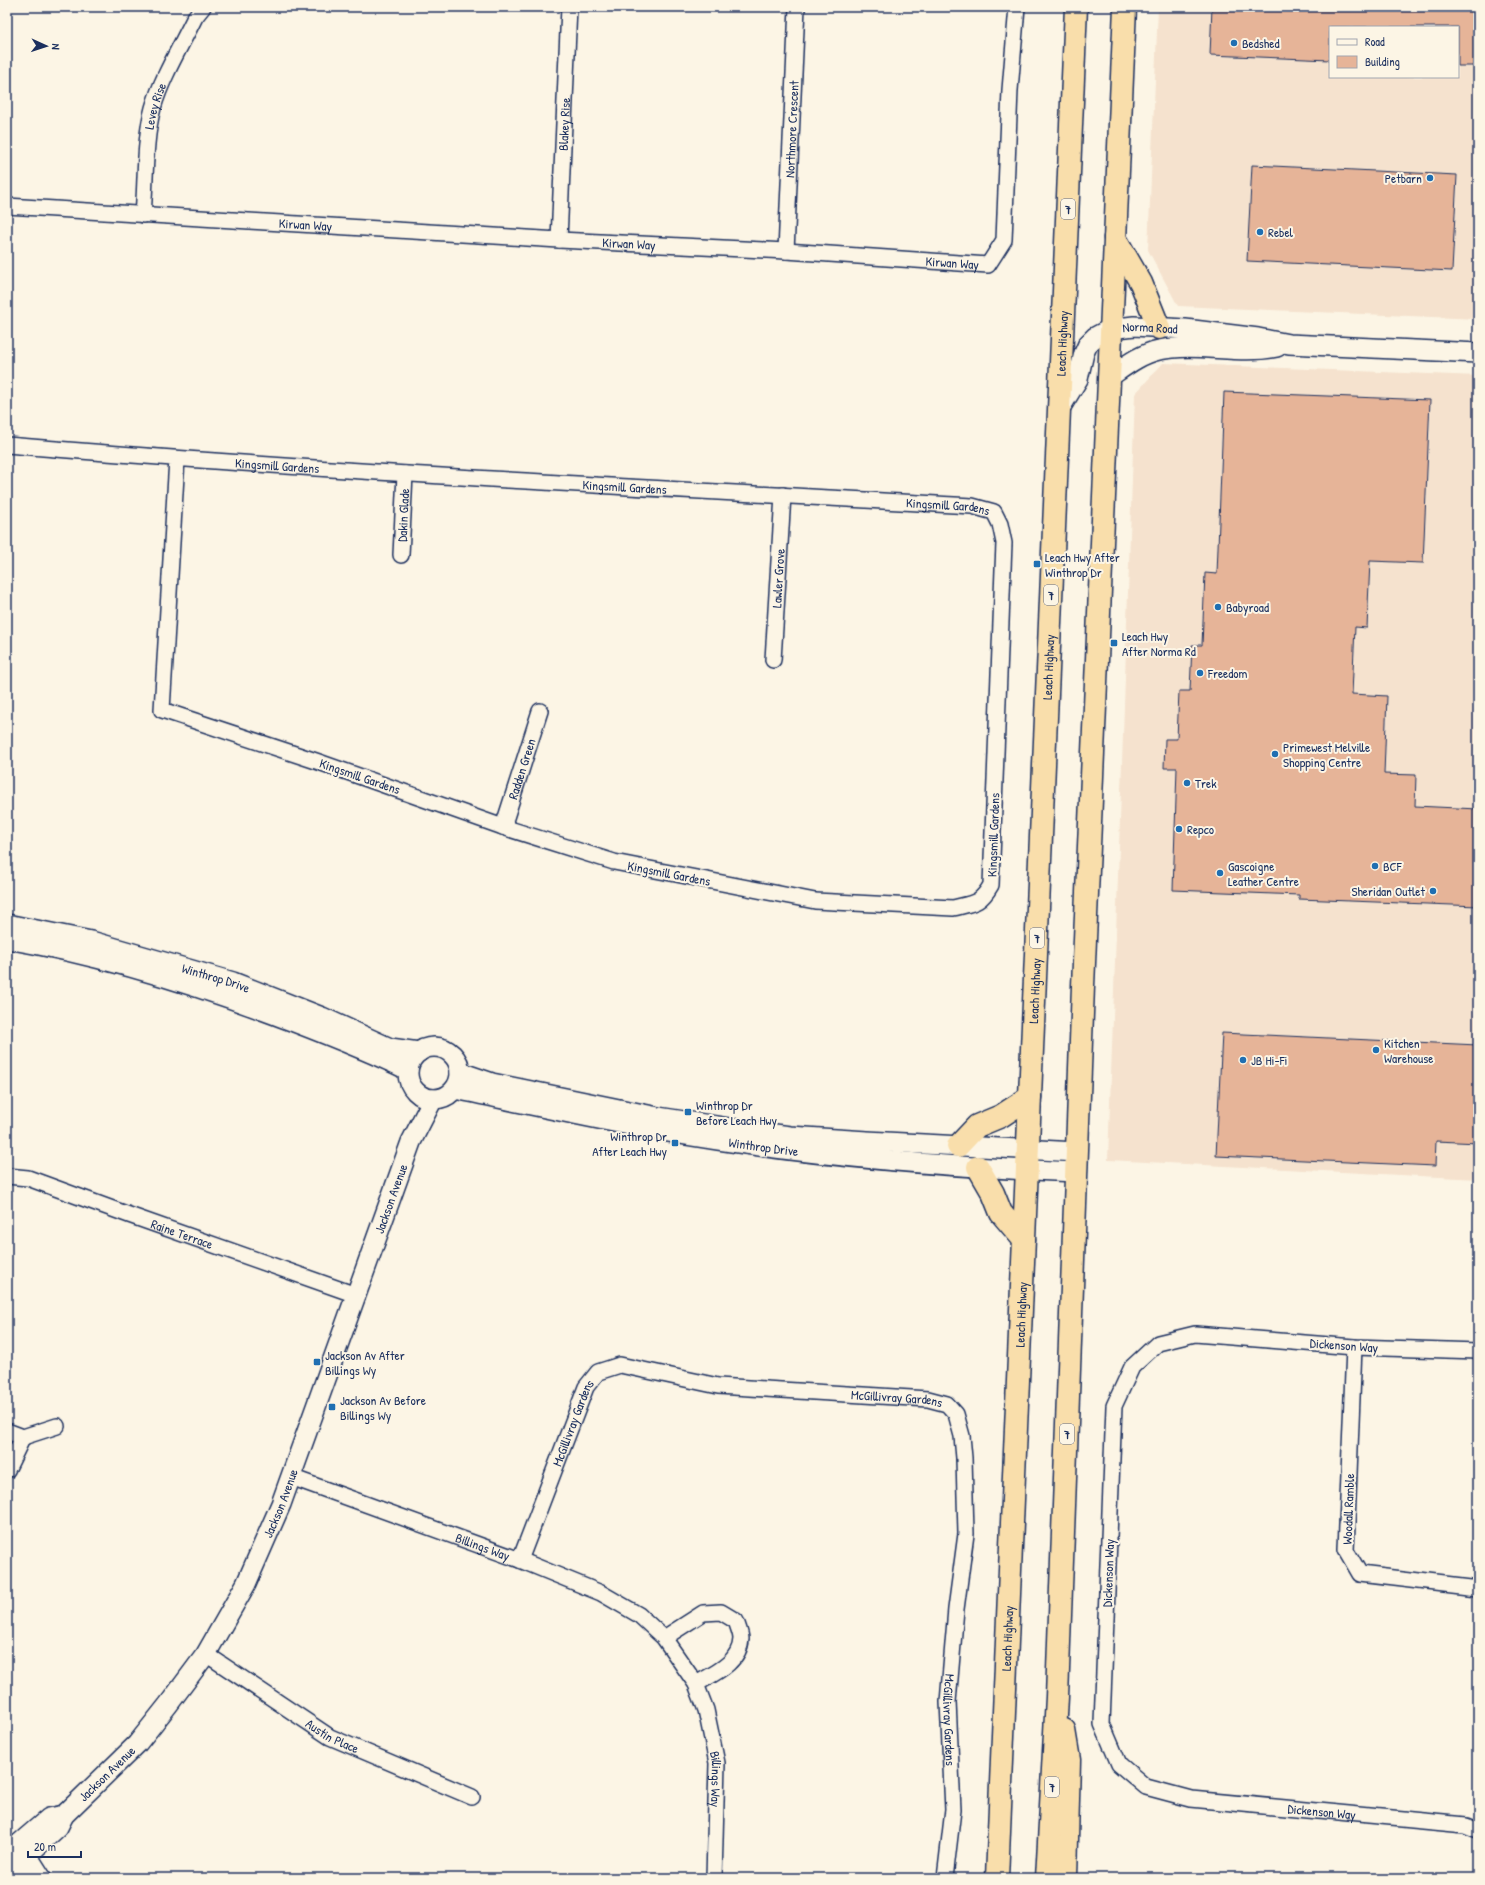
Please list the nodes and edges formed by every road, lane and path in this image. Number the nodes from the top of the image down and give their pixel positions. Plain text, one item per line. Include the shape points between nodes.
1 (203, 7) edge
2 (569, 7) edge
3 (797, 7) edge
4 (1017, 7) edge
5 (1076, 7) edge
6 (1125, 7) edge
7 (7, 206) edge
8 (143, 215) junction
9 (1115, 238) junction
10 (558, 240) junction
11 (786, 251) junction
12 (1159, 328) junction
13 (1110, 329) junction
14 (1289, 344) junction
15 (1478, 353) edge
16 (1108, 378) junction
17 (1059, 410) junction
18 (7, 445) edge
19 (177, 459) junction
20 (405, 474) junction
21 (783, 496) junction
22 (401, 555) dead end
23 (773, 660) dead end
24 (540, 711) dead end
25 (503, 827) junction
26 (7, 924) edge
27 (7, 939) edge
28 (419, 1052) junction
29 (408, 1070) junction
30 (458, 1081) junction
31 (425, 1096) junction
32 (1030, 1097) junction
33 (958, 1146) junction
34 (1027, 1160) junction
35 (1076, 1162) junction
36 (978, 1167) junction
37 (7, 1176) edge
38 (1024, 1240) junction
39 (356, 1295) junction
40 (1354, 1347) junction
41 (1478, 1351) edge
42 (57, 1426) dead end
43 (7, 1431) edge
44 (23, 1437) junction
45 (7, 1470) edge
46 (291, 1477) junction
47 (520, 1560) junction
48 (1478, 1588) edge
49 (664, 1638) junction
50 (206, 1654) junction
51 (696, 1684) junction
52 (1057, 1697) junction
53 (472, 1797) dead end
54 (1478, 1830) edge
55 (17, 1859) edge
56 (44, 1878) edge
57 (714, 1878) edge
58 (945, 1878) edge
59 (997, 1878) edge
60 (1047, 1878) edge
61 (1066, 1878) edge

1 - 8 street, Levey Rise via 195,17 159,90 153,109 149,129
2 - 10 street, Blakey Rise
3 - 11 street, Northmore Crescent
4 - 11 street, Kirwan Way via 1010,90 1004,240 988,265
5 - 17 highway, Leach Highway / 7
6 - 9 highway, 7
7 - 8 street, Kirwan Way
8 - 10 street, Kirwan Way
9 - 12 highway via 1141,283
9 - 13 highway, 7
10 - 11 street, Kirwan Way
12 - 13 street, Norma Road
12 - 14 street, Norma Road via 1213,331
13 - 16 highway, 7
13 - 17 street, Norma Road via 1088,344 1078,379
14 - 15 street, Norma Road
14 - 16 street, Norma Road via 1257,351 1192,348 1159,350 1139,358
16 - 35 highway, 7
17 - 32 highway, Leach Highway / 7
18 - 19 street, Kingsmill Gardens
19 - 20 street, Kingsmill Gardens
19 - 25 street, Kingsmill Gardens via 162,710
20 - 21 street, Kingsmill Gardens
20 - 22 street, Dakin Glade
21 - 23 street, Lawler Grove
21 - 25 street, Kingsmill Gardens via 972,506 994,512 1000,524 1004,543 991,885 984,897 974,903 953,908 815,901 614,862
24 - 25 street, Radden Green
26 - 28 street, Winthrop Drive via 91,941 233,982 322,1016 390,1048
27 - 29 street, Winthrop Drive via 79,953 230,997 371,1052
28 - 29 street
28 - 30 street via 430,1048 442,1048 455,1057 459,1065
29 - 31 street via 412,1087
30 - 31 street via 449,1095
30 - 33 street, Winthrop Drive via 499,1084 658,1117 790,1136
30 - 36 street, Winthrop Drive via 661,1131 804,1152
31 - 39 street, Jackson Avenue via 412,1142
32 - 33 highway via 1001,1116 977,1126
32 - 34 highway, Leach Highway / 7
33 - 34 street, Winthrop Drive
34 - 35 street, Winthrop Drive
34 - 36 street, Winthrop Drive
34 - 38 highway, Leach Highway / 7
35 - 52 highway, 7
36 - 38 highway via 1001,1213
37 - 39 street, Raine Terrace via 28,1178
38 - 59 highway, Leach Highway / 7
39 - 46 street, Jackson Avenue
40 - 41 street, Dickenson Way
40 - 48 street, Woodall Ramble via 1346,1550 1360,1574
40 - 54 street, Dickenson Way via 1195,1334 1158,1344 1132,1367 1114,1406 1102,1724 1119,1764 1146,1787 1191,1799 1465,1825
42 - 44 street
43 - 44 street
44 - 45 street
46 - 47 street, Billings Way
46 - 50 street, Jackson Avenue via 264,1547
47 - 49 street, Billings Way via 601,1593 639,1615
47 - 58 street, McGillivray Gardens via 586,1387 598,1372 620,1365 718,1386 928,1399 947,1404 956,1414 962,1436 966,1534 948,1702 953,1810
49 - 51 street, Billings Way
49 - 51 street via 703,1613 721,1612 736,1621 741,1638 738,1652 726,1666
50 - 53 street, Austin Place via 330,1737
50 - 55 street, Jackson Avenue via 137,1744 64,1815 49,1818
51 - 57 street, Billings Way via 706,1710 717,1763
52 - 60 highway, 7
52 - 61 highway via 1069,1760
55 - 56 street

